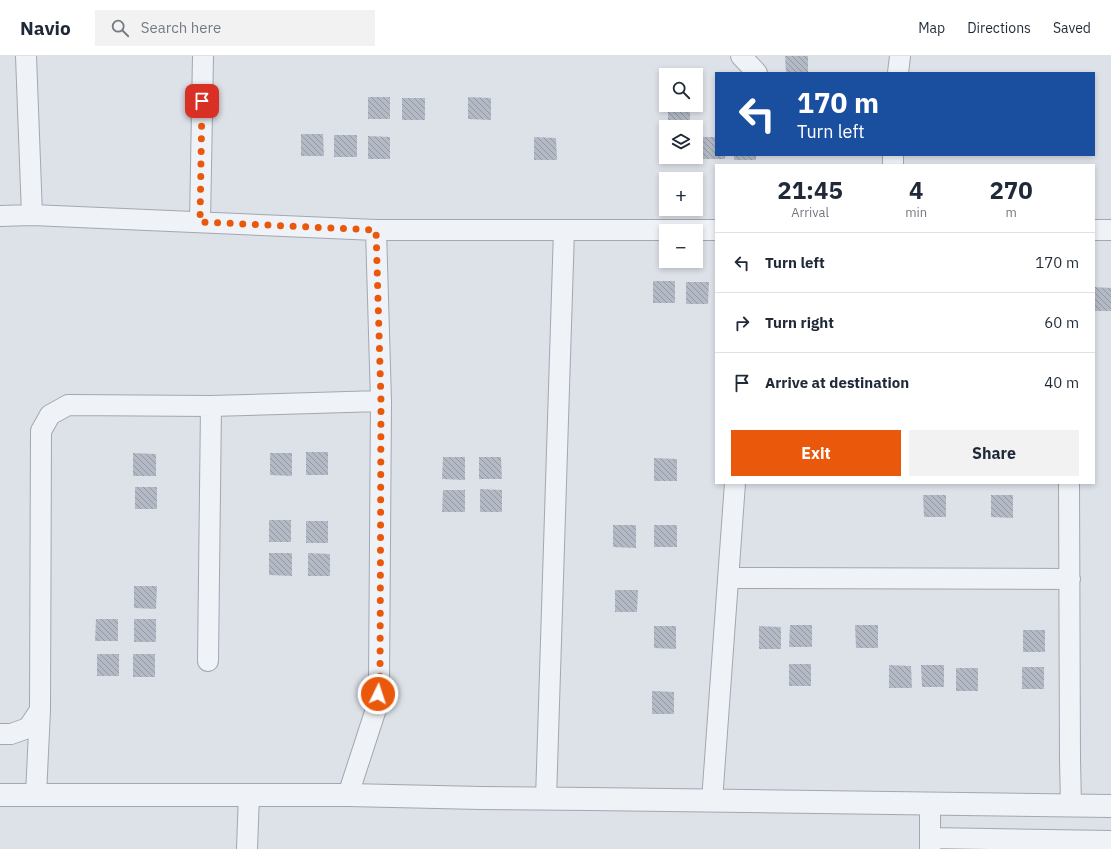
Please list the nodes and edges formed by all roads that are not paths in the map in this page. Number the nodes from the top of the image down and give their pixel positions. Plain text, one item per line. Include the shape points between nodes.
1 (26, 56) edge
2 (203, 56) edge
3 (741, 56) edge
4 (900, 56) edge
5 (756, 72) edge
6 (898, 72) edge
7 (32, 215) junction
8 (0, 216) edge
9 (200, 222) junction
10 (376, 230) junction
11 (564, 230) junction
12 (715, 230) edge
13 (1095, 230) edge
14 (1111, 230) edge
15 (381, 401) junction
16 (211, 406) junction
17 (735, 484) edge
18 (1069, 484) edge
19 (728, 578) junction
20 (1070, 579) junction
21 (208, 661) dead end
22 (40, 710) junction
23 (0, 734) edge
24 (249, 794) junction
25 (0, 795) edge
26 (36, 795) junction
27 (348, 795) junction
28 (546, 798) junction
29 (712, 801) junction
30 (930, 804) junction
31 (1071, 805) junction
32 (1111, 806) edge
33 (1111, 842) edge
34 (930, 844) edge
35 (247, 849) edge

1 - 7 street
2 - 9 street
3 - 5 street
4 - 6 street
7 - 8 street
7 - 9 street
9 - 10 street
10 - 11 street
10 - 15 street
11 - 12 street
11 - 28 street
13 - 14 street
15 - 16 street
15 - 27 street via 380,682 377,706
16 - 21 street
16 - 22 street via 68,405 50,415 41,431
17 - 19 street
18 - 20 street
19 - 20 street
19 - 29 street
20 - 31 street
22 - 23 street via 28,728 11,734
22 - 26 street
24 - 26 street
24 - 27 street
24 - 35 street
25 - 26 street
27 - 28 street
28 - 29 street
29 - 30 street
30 - 31 street
30 - 34 street
31 - 32 street
33 - 34 street

